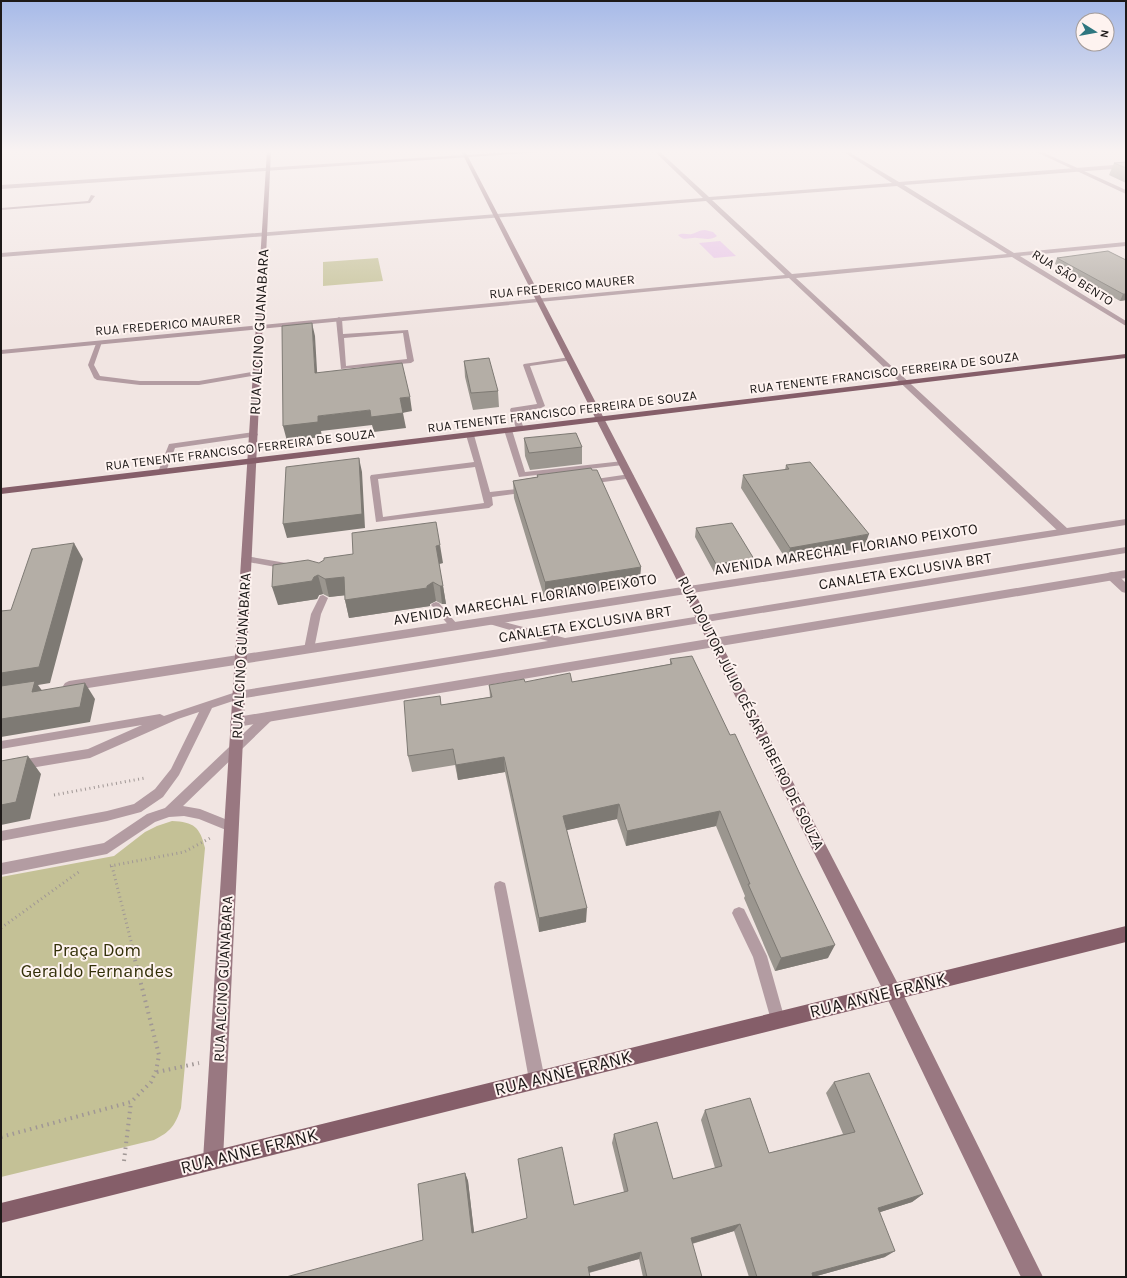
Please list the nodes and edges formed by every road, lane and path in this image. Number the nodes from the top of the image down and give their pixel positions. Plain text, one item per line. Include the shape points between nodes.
1 (266, 211) edge
2 (494, 211) edge
3 (564, 211) edge
4 (720, 211) edge
5 (942, 211) edge
6 (497, 216) junction
7 (265, 234) junction
8 (1126, 244) edge
9 (1, 255) edge
10 (1014, 255) junction
11 (790, 276) junction
12 (540, 300) junction
13 (340, 319) junction
14 (1126, 324) edge
15 (260, 327) junction
16 (341, 336) junction
17 (99, 342) junction
18 (1, 352) edge
19 (1126, 356) edge
20 (570, 359) junction
21 (257, 373) junction
22 (904, 383) junction
23 (601, 419) junction
24 (520, 429) junction
25 (508, 430) junction
26 (254, 434) junction
27 (470, 435) junction
28 (252, 461) junction
29 (623, 463) junction
30 (478, 464) junction
31 (162, 472) junction
32 (630, 476) junction
33 (582, 483) edge
34 (535, 489) edge
35 (1, 491) edge
36 (487, 495) junction
37 (1126, 522) edge
38 (1064, 531) junction
39 (1126, 550) edge
40 (246, 559) junction
41 (300, 570) edge
42 (1126, 574) edge
43 (1112, 576) junction
44 (1126, 589) edge
45 (688, 590) junction
46 (323, 598) edge
47 (436, 605) edge
48 (703, 620) junction
49 (489, 621) junction
50 (454, 626) junction
51 (565, 642) junction
52 (715, 642) junction
53 (309, 649) junction
54 (241, 659) junction
55 (56, 688) edge
56 (239, 695) junction
57 (208, 705) junction
58 (174, 716) junction
59 (269, 716) junction
60 (237, 722) junction
61 (1, 745) edge
62 (236, 747) junction
63 (1, 768) edge
64 (145, 778) dead end
65 (54, 795) dead end
66 (169, 812) junction
67 (231, 827) junction
68 (1, 836) edge
69 (112, 866) dead end
70 (1, 869) edge
71 (80, 871) dead end
72 (500, 887) dead end
73 (739, 913) dead end
74 (1, 928) edge
75 (1126, 934) edge
76 (893, 992) junction
77 (778, 1020) junction
78 (218, 1058) junction
79 (157, 1072) junction
80 (537, 1080) junction
81 (131, 1102) junction
82 (1, 1137) edge
83 (213, 1160) junction
84 (121, 1183) junction
85 (1, 1213) edge
86 (1032, 1277) edge

1 - 7 main road, RUA ALCINO GUANABARA
2 - 6 main road, RUA DOUTOR JÚLIO CÉSAR RIBEIRO DE SOUZA
3 - 6 street
4 - 11 street
5 - 10 street, RUA SÃO BENTO
6 - 7 street
6 - 12 main road, RUA DOUTOR JÚLIO CÉSAR RIBEIRO DE SOUZA
7 - 9 street
7 - 15 main road, RUA ALCINO GUANABARA
8 - 10 street, RUA FREDERICO MAURER
10 - 11 street, RUA FREDERICO MAURER
10 - 14 street, RUA SÃO BENTO
11 - 12 street, RUA FREDERICO MAURER
11 - 22 street
12 - 13 street, RUA FREDERICO MAURER
12 - 20 main road, RUA DOUTOR JÚLIO CÉSAR RIBEIRO DE SOUZA
13 - 15 street, RUA FREDERICO MAURER
13 - 16 lane
15 - 17 street, RUA FREDERICO MAURER
15 - 21 main road, RUA ALCINO GUANABARA
16 - 16 lane via 343,368 411,361 406,331
17 - 18 street, RUA FREDERICO MAURER
17 - 21 lane via 91,365 98,378 140,383 199,383
19 - 22 main road, RUA TENENTE FRANCISCO FERREIRA DE SOUZA
20 - 23 main road, RUA DOUTOR JÚLIO CÉSAR RIBEIRO DE SOUZA
20 - 24 lane via 526,365 541,406 514,410
21 - 26 main road, RUA ALCINO GUANABARA
22 - 23 main road, RUA TENENTE FRANCISCO FERREIRA DE SOUZA
22 - 38 street
23 - 24 main road, RUA TENENTE FRANCISCO FERREIRA DE SOUZA
23 - 29 main road, RUA DOUTOR JÚLIO CÉSAR RIBEIRO DE SOUZA
24 - 25 main road, RUA TENENTE FRANCISCO FERREIRA DE SOUZA
25 - 27 main road, RUA TENENTE FRANCISCO FERREIRA DE SOUZA
25 - 29 lane via 522,475
26 - 28 main road, RUA ALCINO GUANABARA
26 - 31 lane via 172,446
27 - 28 main road, RUA TENENTE FRANCISCO FERREIRA DE SOUZA
27 - 30 lane
28 - 31 main road, RUA TENENTE FRANCISCO FERREIRA DE SOUZA
28 - 40 main road, RUA ALCINO GUANABARA
29 - 32 main road, RUA DOUTOR JÚLIO CÉSAR RIBEIRO DE SOUZA
30 - 36 lane
30 - 36 lane via 374,477 379,520 489,505
31 - 35 main road, RUA TENENTE FRANCISCO FERREIRA DE SOUZA
32 - 33 lane
32 - 45 main road, RUA DOUTOR JÚLIO CÉSAR RIBEIRO DE SOUZA
34 - 36 lane
37 - 38 street, AVENIDA MARECHAL FLORIANO PEIXOTO
38 - 45 street, AVENIDA MARECHAL FLORIANO PEIXOTO
39 - 48 lane, CANALETA EXCLUSIVA BRT
40 - 41 lane via 286,565
40 - 54 main road, RUA ALCINO GUANABARA
42 - 43 street
43 - 44 street
43 - 52 street
45 - 48 main road, RUA DOUTOR JÚLIO CÉSAR RIBEIRO DE SOUZA
45 - 49 street, AVENIDA MARECHAL FLORIANO PEIXOTO
46 - 53 lane via 316,614
47 - 50 lane
48 - 51 lane, CANALETA EXCLUSIVA BRT
48 - 52 main road, RUA DOUTOR JÚLIO CÉSAR RIBEIRO DE SOUZA
49 - 50 street, AVENIDA MARECHAL FLORIANO PEIXOTO
49 - 51 lane
50 - 53 street, AVENIDA MARECHAL FLORIANO PEIXOTO
51 - 56 lane, CANALETA EXCLUSIVA BRT
52 - 59 street
52 - 76 main road, RUA DOUTOR JÚLIO CÉSAR RIBEIRO DE SOUZA
53 - 54 street, AVENIDA MARECHAL FLORIANO PEIXOTO
54 - 55 street, AVENIDA MARECHAL FLORIANO PEIXOTO
54 - 56 main road, RUA ALCINO GUANABARA
56 - 57 lane, CANALETA EXCLUSIVA BRT
56 - 60 main road, RUA ALCINO GUANABARA
57 - 58 lane, CANALETA EXCLUSIVA BRT
57 - 68 lane via 175,772 159,793 137,808
58 - 61 lane
58 - 63 lane via 90,753
59 - 60 street
59 - 62 lane
60 - 62 main road, RUA ALCINO GUANABARA
62 - 66 lane
62 - 67 main road, RUA ALCINO GUANABARA
64 - 65 path
66 - 67 lane via 200,814
66 - 70 lane via 151,818 107,848
67 - 78 main road, RUA ALCINO GUANABARA
69 - 79 path via 159,1055
71 - 74 path
72 - 80 lane
73 - 77 lane via 760,956
75 - 76 main road, RUA ANNE FRANK
76 - 77 main road, RUA ANNE FRANK
76 - 86 main road, RUA DOUTOR JÚLIO CÉSAR RIBEIRO DE SOUZA
77 - 80 main road, RUA ANNE FRANK
78 - 79 path
78 - 83 main road, RUA ALCINO GUANABARA
79 - 81 path via 147,1089
80 - 83 main road, RUA ANNE FRANK
81 - 82 path
81 - 84 path
83 - 84 main road, RUA ANNE FRANK
84 - 85 main road, RUA ANNE FRANK

